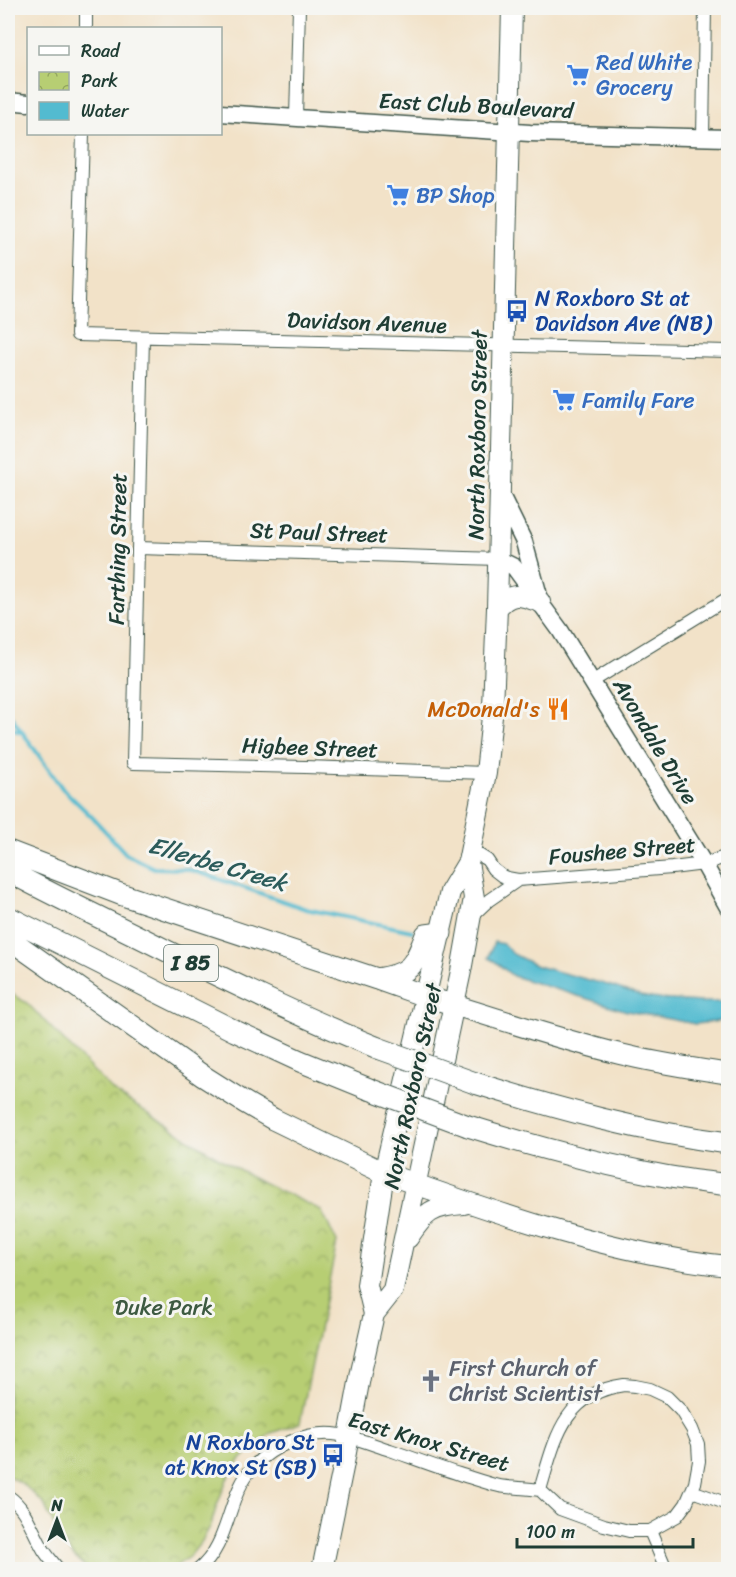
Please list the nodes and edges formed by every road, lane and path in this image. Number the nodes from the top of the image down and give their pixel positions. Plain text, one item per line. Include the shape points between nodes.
1 (86, 8) edge
2 (299, 8) edge
3 (512, 8) edge
4 (705, 8) edge
5 (86, 27) edge
6 (8, 101) edge
7 (27, 103) edge
8 (222, 113) edge
9 (296, 117) junction
10 (509, 131) junction
11 (83, 135) edge
12 (703, 137) junction
13 (729, 138) edge
14 (142, 336) junction
15 (503, 346) junction
16 (729, 351) edge
17 (500, 492) junction
18 (138, 548) junction
19 (498, 559) junction
20 (729, 598) edge
21 (540, 602) junction
22 (497, 608) junction
23 (593, 681) junction
24 (133, 763) joint
25 (486, 773) junction
26 (8, 851) edge
27 (469, 856) junction
28 (729, 856) edge
29 (704, 864) junction
30 (8, 871) edge
31 (518, 880) junction
32 (729, 907) edge
33 (8, 917) edge
34 (469, 920) junction
35 (441, 933) junction
36 (8, 938) edge
37 (377, 979) junction
38 (425, 996) junction
39 (454, 1005) junction
40 (729, 1074) edge
41 (729, 1143) edge
42 (384, 1173) junction
43 (416, 1185) junction
44 (729, 1185) edge
45 (471, 1204) junction
46 (403, 1245) junction
47 (729, 1266) edge
48 (374, 1314) junction
49 (348, 1437) junction
50 (540, 1490) junction
51 (692, 1491) junction
52 (8, 1496) edge
53 (729, 1504) edge
54 (650, 1531) junction
55 (59, 1569) edge
56 (198, 1569) edge
57 (322, 1569) edge
58 (662, 1569) edge

1 - 5 street
2 - 9 street
3 - 10 main road, North Roxboro Street
4 - 12 street
6 - 7 main road
8 - 9 main road, East Club Boulevard
9 - 10 main road, East Club Boulevard
10 - 12 main road, East Club Boulevard
10 - 15 main road, North Roxboro Street
11 - 14 street, Davidson Avenue via 77,335
12 - 13 main road, East Club Boulevard
14 - 15 street, Davidson Avenue
14 - 18 street, Farthing Street
15 - 16 street, Davidson Avenue
15 - 17 main road, North Roxboro Street
17 - 19 main road, North Roxboro Street
17 - 21 main road, Avondale Drive via 524,542
18 - 19 street, St Paul Street
18 - 24 street, Farthing Street
19 - 21 main road, Avondale Drive via 514,567
19 - 22 main road, North Roxboro Street
20 - 23 street
21 - 22 main road via 522,595 506,598
21 - 23 main road, Avondale Drive
22 - 25 main road, North Roxboro Street
23 - 29 main road, Avondale Drive
24 - 25 street, Higbee Street
25 - 27 main road, North Roxboro Street
26 - 37 highway via 120,894
27 - 31 street, Foushee Street via 487,860 502,876
27 - 34 main road, North Roxboro Street via 474,898
27 - 35 main road, North Roxboro Street via 450,892
28 - 29 street, Foushee Street
29 - 31 street, Foushee Street
29 - 32 main road, Avondale Drive
30 - 41 highway, I 85, bridge via 246,989 378,1048 525,1099 652,1131
31 - 34 street, Foushee Street
33 - 44 highway, I 85, bridge via 235,1031 369,1089 513,1140 664,1176
34 - 39 main road, North Roxboro Street
35 - 37 highway via 426,935 405,972
35 - 38 main road, North Roxboro Street
36 - 42 highway via 202,1076 273,1119
37 - 38 highway
38 - 39 main road
38 - 42 main road, North Roxboro Street
39 - 40 main road via 621,1054
39 - 43 main road, North Roxboro Street
42 - 43 main road
42 - 48 main road, North Roxboro Street via 367,1285
43 - 45 main road
43 - 46 main road, North Roxboro Street
45 - 46 main road via 450,1205 429,1213
45 - 47 main road via 589,1240
46 - 48 main road, North Roxboro Street via 393,1290
48 - 49 main road, North Roxboro Street
49 - 50 street, East Knox Street via 461,1475 501,1486
49 - 56 street, East Knox Street via 332,1434 299,1440 276,1449 254,1466 239,1489 219,1541
49 - 57 main road, North Roxboro Street
50 - 51 street via 554,1443 567,1417 591,1395 624,1385 651,1389 667,1397 692,1429 699,1461
50 - 54 street via 560,1509 604,1525
51 - 53 street
51 - 54 street via 677,1516
52 - 55 street via 24,1511 43,1549
54 - 58 street via 664,1564

